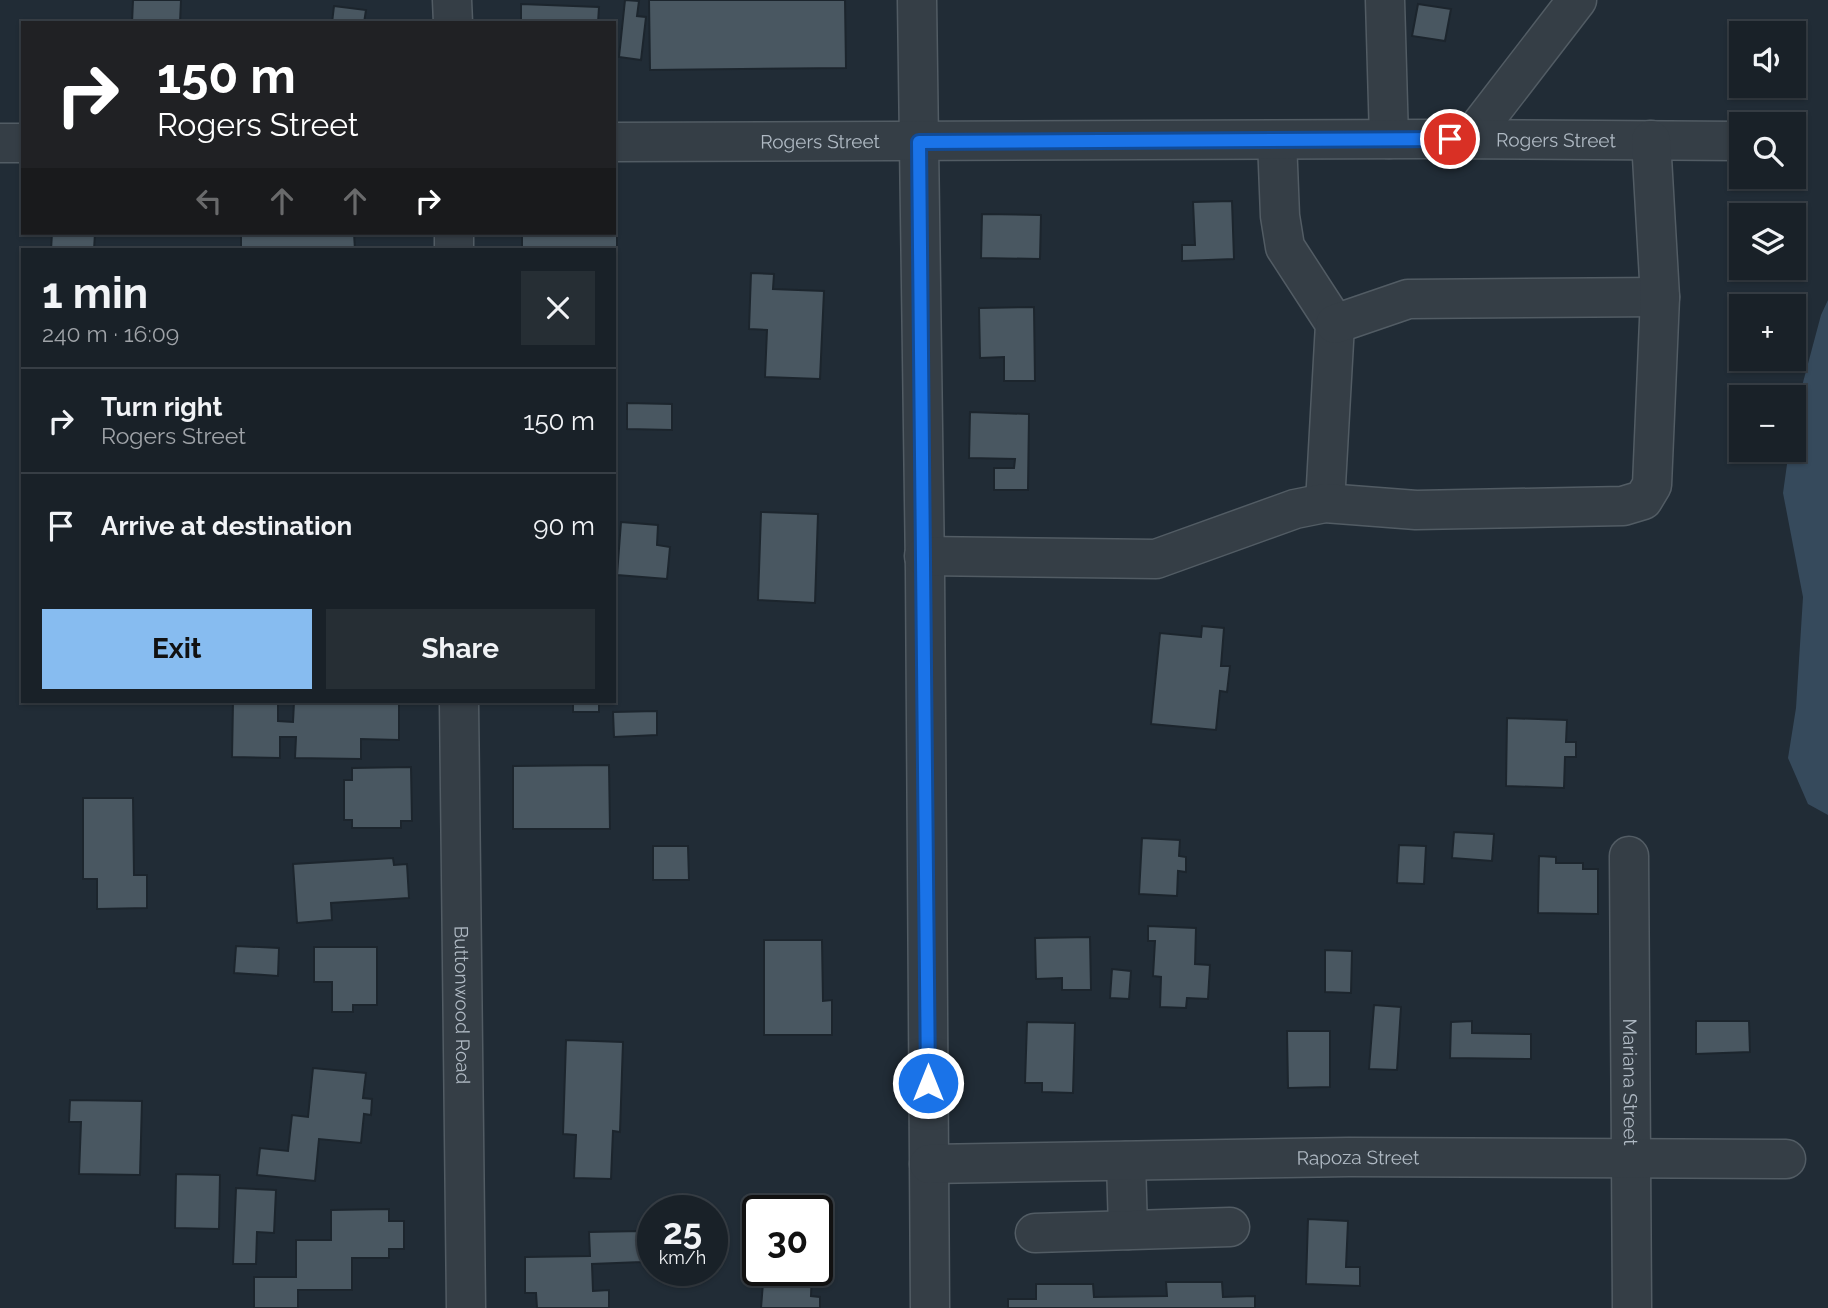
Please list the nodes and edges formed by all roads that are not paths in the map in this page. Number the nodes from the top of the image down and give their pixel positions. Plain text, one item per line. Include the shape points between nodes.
1 (452, 0) edge
2 (917, 0) edge
3 (1385, 0) edge
4 (1577, 0) edge
5 (453, 21) edge
6 (1277, 139) junction
7 (1389, 139) junction
8 (1470, 139) junction
9 (1651, 140) junction
10 (1729, 141) edge
11 (616, 142) edge
12 (919, 142) junction
13 (0, 143) edge
14 (21, 143) edge
15 (1660, 296) junction
16 (1335, 324) junction
17 (1325, 503) junction
18 (924, 556) junction
19 (459, 703) edge
20 (1629, 856) dead end
21 (1632, 1159) junction
22 (1786, 1159) dead end
23 (1126, 1161) junction
24 (929, 1164) junction
25 (1230, 1227) dead end
26 (1128, 1230) junction
27 (1035, 1233) dead end
28 (466, 1308) edge
29 (930, 1308) edge
30 (1632, 1308) edge

1 - 5 street
2 - 12 street
3 - 7 street
4 - 8 street
6 - 7 street, Rogers Street
6 - 12 street, Rogers Street
6 - 16 street via 1285,247
7 - 8 street, Rogers Street
8 - 9 street, Rogers Street
9 - 10 street, Rogers Street
9 - 15 street
11 - 12 street, Rogers Street
12 - 18 street
13 - 14 street
15 - 16 street via 1408,299
15 - 17 street via 1652,485 1643,500 1623,506 1416,510
16 - 17 street
17 - 18 street via 1294,509 1156,559
18 - 24 street
19 - 28 street, Buttonwood Road
20 - 21 street, Mariana Street
21 - 22 street, Rapoza Street
21 - 23 street, Rapoza Street
21 - 30 street, Mariana Street
23 - 24 street, Rapoza Street
23 - 26 street
24 - 29 street
25 - 26 street
26 - 27 street

